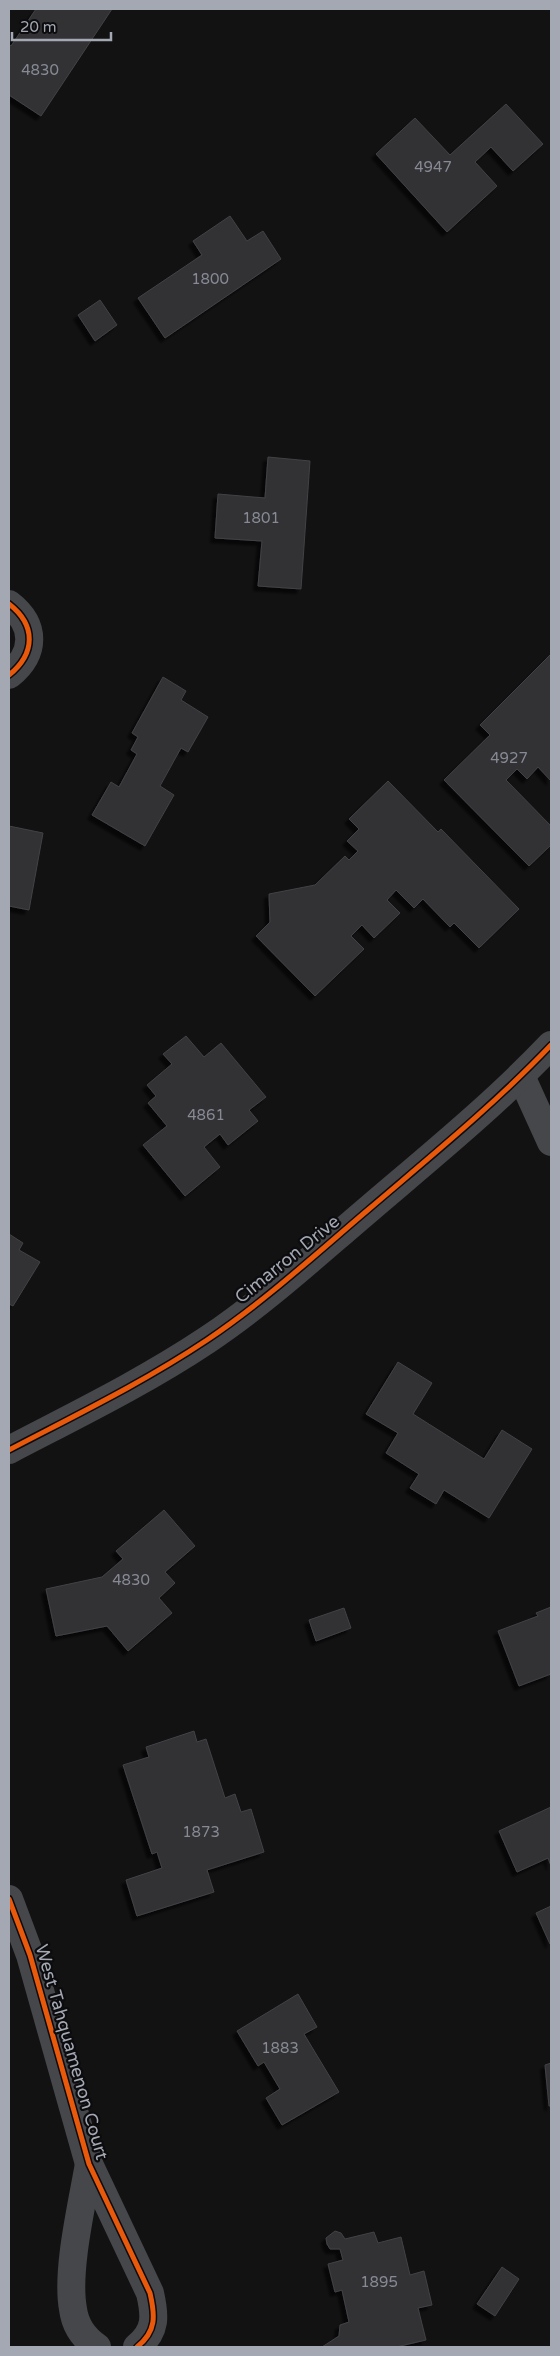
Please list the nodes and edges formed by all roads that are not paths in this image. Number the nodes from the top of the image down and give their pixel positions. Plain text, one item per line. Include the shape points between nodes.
1 (9, 604) edge
2 (9, 675) edge
3 (551, 1045) edge
4 (521, 1076) junction
5 (551, 1142) edge
6 (9, 1450) edge
7 (9, 1898) edge
8 (89, 2164) junction
9 (97, 2347) edge
10 (137, 2347) edge

1 - 2 street via 29,627 30,645 23,660
3 - 4 street, Cimarron Drive
4 - 5 street
4 - 6 street, Cimarron Drive via 464,1129 252,1307 161,1369
7 - 8 street, West Tahquamenon Court via 30,1955
8 - 9 street, West Tahquamenon Court via 76,2234 72,2309 87,2340
8 - 10 street, West Tahquamenon Court via 150,2293 155,2314 152,2329

